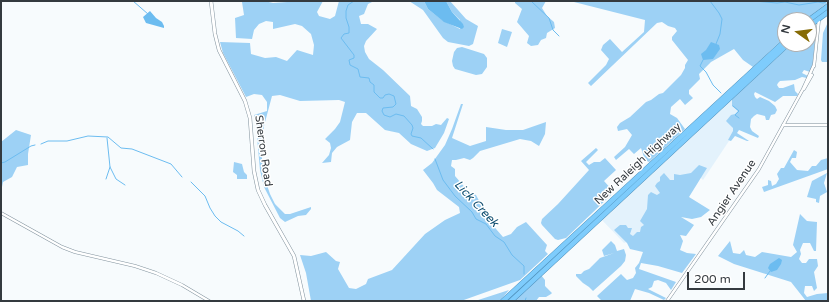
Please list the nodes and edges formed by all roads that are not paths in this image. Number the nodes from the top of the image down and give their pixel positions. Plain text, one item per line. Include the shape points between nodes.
1 (211, 1) edge
2 (828, 6) edge
3 (828, 12) edge
4 (817, 14) edge
5 (819, 19) junction
6 (777, 48) edge
7 (779, 52) edge
8 (783, 125) junction
9 (828, 125) edge
10 (634, 184) junction
11 (1, 213) edge
12 (210, 301) edge
13 (304, 301) edge
14 (504, 301) edge
15 (511, 301) edge
16 (667, 301) edge

1 - 13 main road, Sherron Road via 218,47 250,118 258,190 294,256
2 - 4 highway
2 - 5 highway via 818,15
3 - 5 highway
5 - 8 street, Angier Avenue via 815,68
6 - 10 highway, New Raleigh Highway
7 - 10 highway, New Raleigh Highway
8 - 9 street
8 - 16 street, Angier Avenue via 759,169
10 - 14 highway, New Raleigh Highway
10 - 15 highway, New Raleigh Highway
11 - 12 street via 62,247 156,273

